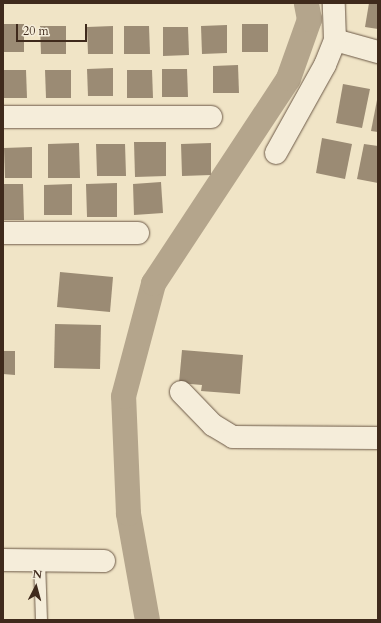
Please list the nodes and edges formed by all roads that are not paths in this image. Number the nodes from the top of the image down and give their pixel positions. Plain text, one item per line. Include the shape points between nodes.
1 (334, 3) edge
2 (335, 40) junction
3 (378, 52) edge
4 (3, 117) edge
5 (211, 117) dead end
6 (276, 153) dead end
7 (3, 233) edge
8 (138, 233) dead end
9 (181, 392) dead end
10 (378, 438) edge
11 (3, 560) edge
12 (39, 560) junction
13 (104, 561) dead end
14 (41, 620) edge

1 - 2 street
2 - 3 street
2 - 6 street via 325,65
4 - 5 street
7 - 8 street
9 - 10 street via 213,425 233,437
11 - 12 street
12 - 13 street
12 - 14 lane

